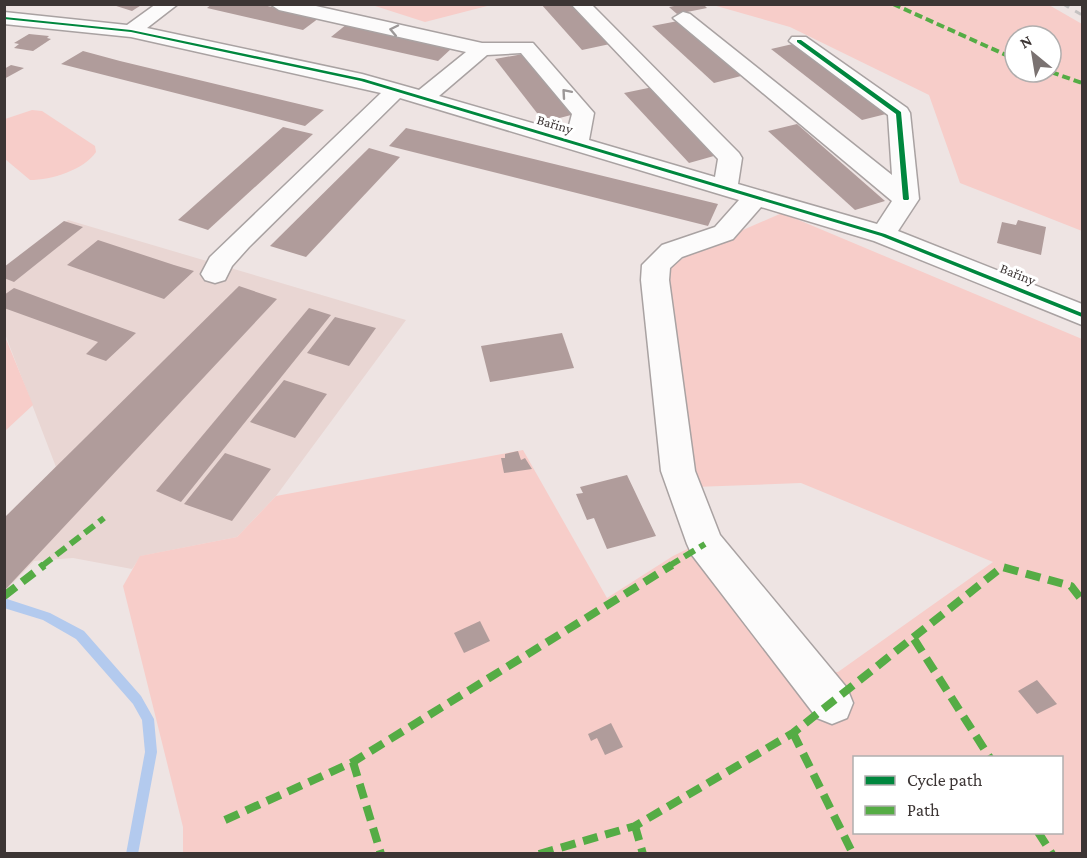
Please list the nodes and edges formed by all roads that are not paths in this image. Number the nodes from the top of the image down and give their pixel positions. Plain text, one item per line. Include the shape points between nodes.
1 (169, 4) edge
2 (279, 4) edge
3 (580, 4) edge
4 (4, 18) edge
5 (683, 18) dead end
6 (131, 31) junction
7 (799, 41) dead end
8 (482, 50) junction
9 (396, 90) junction
10 (423, 98) junction
11 (576, 144) junction
12 (725, 188) junction
13 (756, 197) junction
14 (906, 199) junction
15 (883, 235) junction
16 (215, 274) dead end
17 (1083, 315) edge
18 (832, 703) dead end

1 - 6 street
8 -> 2 street, Bařiny
3 - 12 street via 730,158
4 - 6 street, Bařiny
5 - 14 street
6 - 9 street, Bařiny
7 - 14 street via 899,113
8 - 10 street
11 -> 8 street, Bařiny via 583,113 526,47
9 - 10 street, Bařiny
9 - 16 street via 240,241
10 - 11 street, Bařiny
11 - 12 street, Bařiny
12 - 13 street, Bařiny
13 - 15 street, Bařiny
13 - 18 street via 724,233 672,251 656,265 678,471 705,544
14 - 15 street
15 - 17 street, Bařiny

